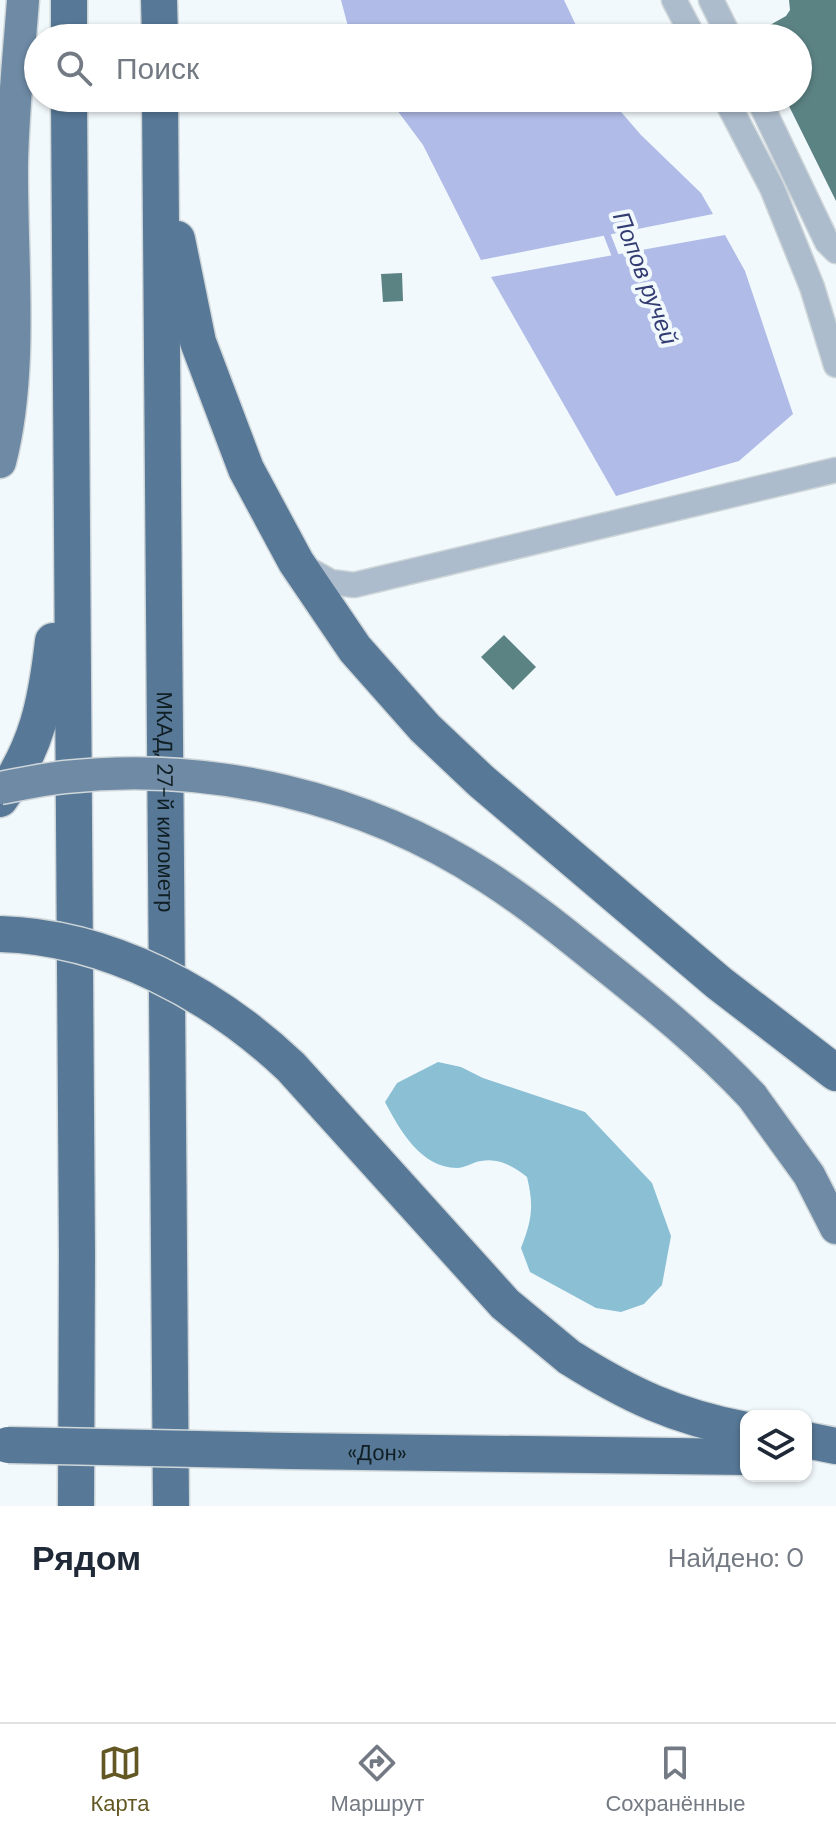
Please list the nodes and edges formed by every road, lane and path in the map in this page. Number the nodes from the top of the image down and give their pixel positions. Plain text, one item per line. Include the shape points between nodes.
1 (23, 0) edge
2 (69, 0) edge
3 (159, 0) edge
4 (674, 0) edge
5 (711, 0) edge
6 (69, 24) edge
7 (160, 24) edge
8 (687, 24) edge
9 (723, 24) edge
10 (69, 112) edge
11 (160, 112) edge
12 (161, 112) edge
13 (732, 112) edge
14 (765, 112) edge
15 (836, 251) edge
16 (836, 365) edge
17 (0, 462) edge
18 (836, 470) edge
19 (71, 497) junction
20 (296, 562) junction
21 (0, 788) edge
22 (0, 799) edge
23 (0, 934) edge
24 (836, 1073) edge
25 (836, 1228) edge
26 (740, 1429) edge
27 (812, 1441) edge
28 (4, 1445) edge
29 (836, 1446) edge
30 (740, 1457) edge
31 (812, 1458) edge
32 (836, 1458) edge
33 (76, 1506) edge
34 (171, 1506) edge

1 - 17 main road via 12,161 13,388
2 - 6 highway
3 - 7 highway
4 - 8 street
5 - 9 street
10 - 19 highway
11 - 34 highway, МКАД, 27-й километр
12 - 20 highway via 198,342 246,469
13 - 16 street via 772,188
14 - 15 street
18 - 20 street via 354,585 331,582
19 - 22 highway via 47,696 21,768
19 - 33 highway
20 - 24 highway via 355,649 481,781 719,983
21 - 25 main road, bridge via 115,773 217,778 285,791 397,828 539,912 684,1028 752,1096 809,1175
23 - 26 highway, bridge via 46,940 137,965 207,1001 257,1035 291,1067 505,1304 569,1357 643,1400
27 - 29 highway
28 - 30 highway, «Дон», bridge
31 - 32 highway

